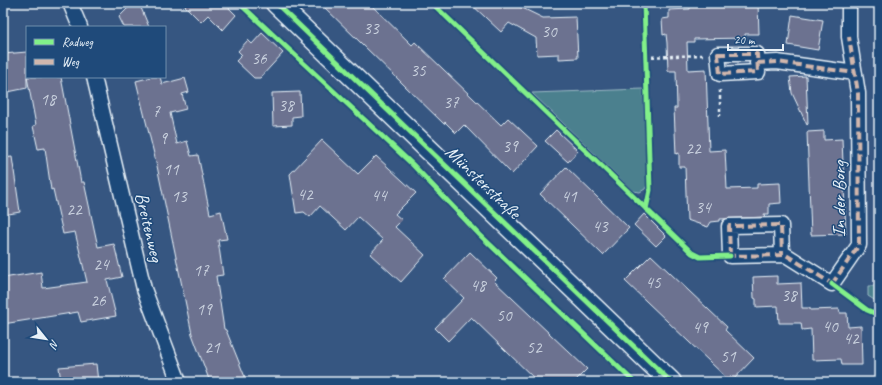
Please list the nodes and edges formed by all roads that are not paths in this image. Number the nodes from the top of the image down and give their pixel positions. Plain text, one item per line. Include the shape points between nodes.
1 (70, 3) edge
2 (276, 3) edge
3 (850, 3) edge
4 (80, 26) edge
5 (757, 63) junction
6 (855, 73) junction
7 (94, 78) edge
8 (782, 254) dead end
9 (178, 382) edge
10 (671, 382) edge

1 - 4 street
2 - 10 main road, Münsterstraße
3 - 6 street, In der Borg via 849,37
5 - 5 street via 757,54 718,54 720,74 758,72
5 - 6 street via 777,62
6 - 8 street, In der Borg via 858,93 859,245 832,284
7 - 9 street, Breitenweg via 144,289

